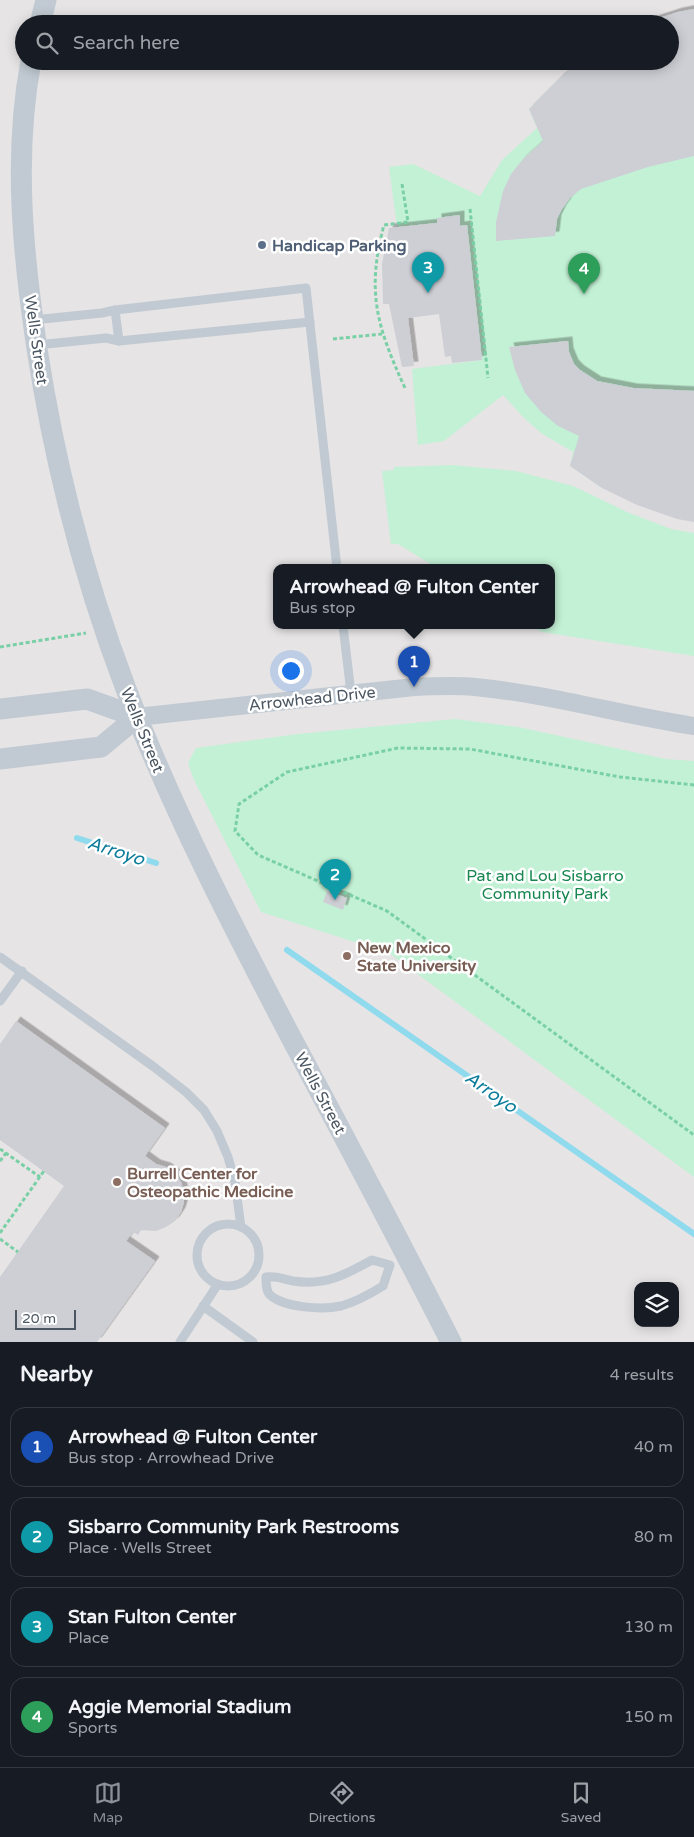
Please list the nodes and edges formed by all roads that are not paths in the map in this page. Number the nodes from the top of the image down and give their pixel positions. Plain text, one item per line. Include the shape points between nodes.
1 (46, 0) edge
2 (42, 15) edge
3 (30, 70) edge
4 (115, 310) junction
5 (33, 320) junction
6 (310, 322) junction
7 (119, 341) junction
8 (37, 346) junction
9 (337, 564) edge
10 (343, 629) edge
11 (351, 693) junction
12 (0, 709) edge
13 (137, 717) junction
14 (694, 726) edge
15 (0, 759) edge
16 (0, 957) edge
17 (22, 971) junction
18 (0, 1001) edge
19 (241, 1227) junction
20 (398, 1261) junction
21 (254, 1271) junction
22 (266, 1277) junction
23 (218, 1284) junction
24 (204, 1306) junction
25 (180, 1342) edge
26 (253, 1342) edge
27 (451, 1342) edge

1 - 2 street
3 - 5 street, Wells Street via 22,175
4 - 5 lane
4 - 6 lane via 306,288
4 - 7 lane
5 - 8 street, Wells Street
6 - 7 lane
6 - 9 lane
7 - 8 lane via 106,338
8 - 13 street, Wells Street via 50,424 83,563
10 - 11 lane
11 - 13 street, Arrowhead Drive
11 - 14 street, Arrowhead Drive via 414,686 474,687 534,695
12 - 13 street, Arrowhead Drive via 87,699
13 - 15 street via 101,747
13 - 20 street, Wells Street via 223,907
16 - 17 lane
17 - 18 lane
17 - 19 lane via 154,1067 204,1110 228,1157
19 - 21 lane via 250,1233 258,1252
19 - 23 lane via 221,1224 211,1228 199,1244 198,1264 202,1272
20 - 22 lane via 372,1260 323,1282
20 - 22 lane via 383,1286 342,1306 304,1308 280,1300 270,1295
20 - 27 street, Wells Street
21 - 22 lane
21 - 23 lane via 238,1284
23 - 24 lane
24 - 25 lane
24 - 26 lane

